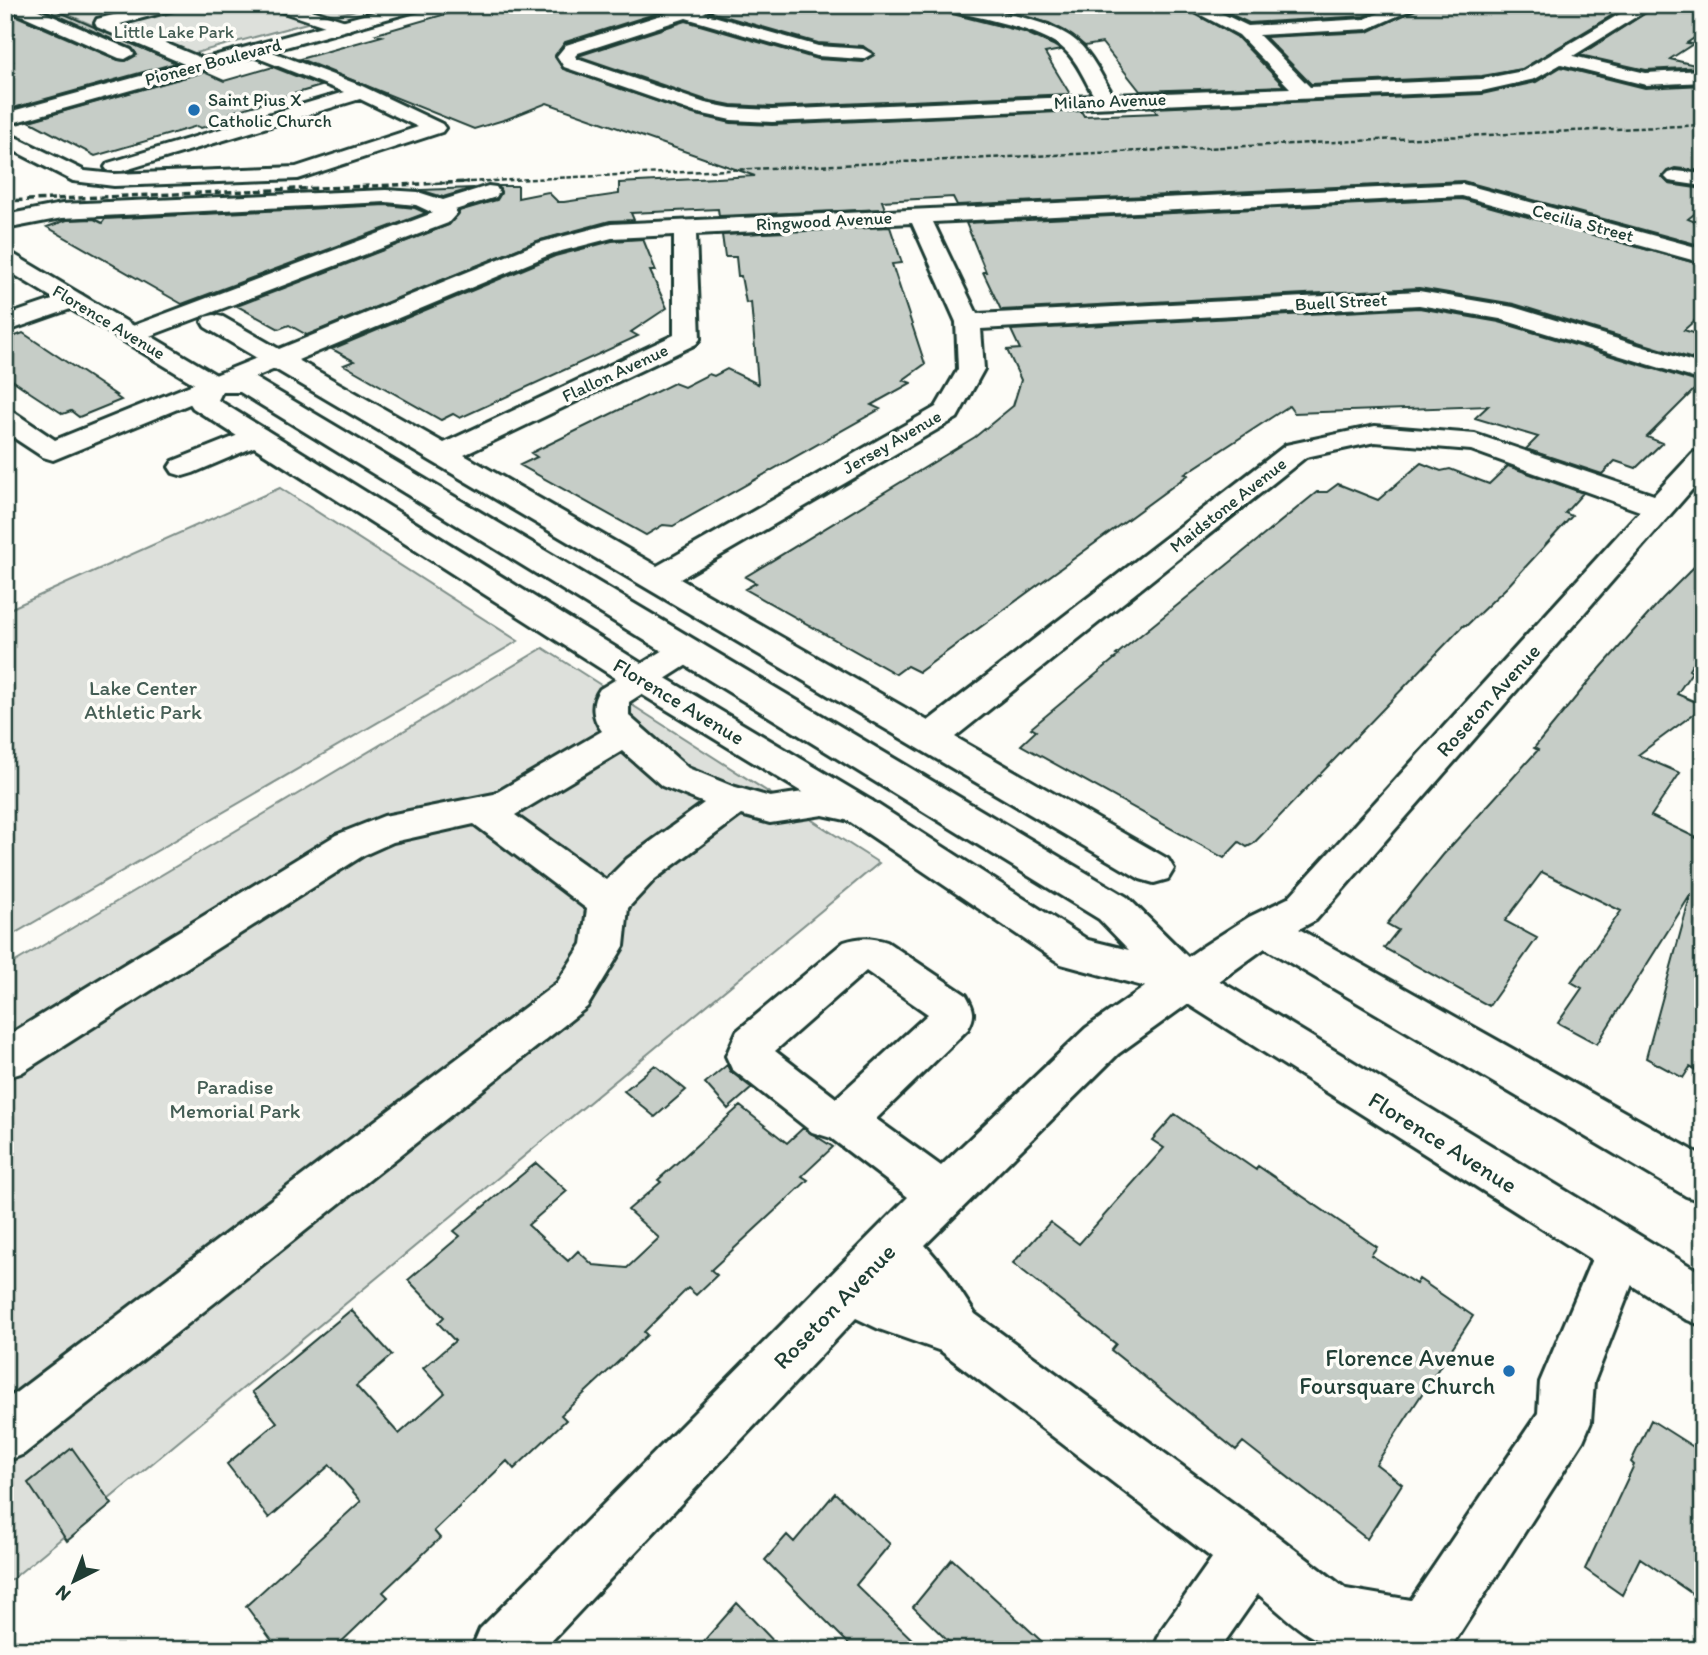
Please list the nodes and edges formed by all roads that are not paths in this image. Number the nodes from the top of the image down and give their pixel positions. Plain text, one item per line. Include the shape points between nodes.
1 (12, 5) edge
2 (175, 5) edge
3 (277, 5) edge
4 (420, 5) edge
5 (711, 5) edge
6 (947, 5) edge
7 (1190, 5) edge
8 (1413, 5) edge
9 (1620, 5) edge
10 (1644, 7) edge
11 (30, 13) junction
12 (686, 13) junction
13 (5, 19) edge
14 (343, 26) junction
15 (1245, 31) junction
16 (254, 50) junction
17 (863, 54) dead end
18 (1559, 58) junction
19 (202, 65) junction
20 (168, 74) junction
21 (1703, 76) edge
22 (361, 93) junction
23 (1306, 93) junction
24 (1106, 100) junction
25 (5, 119) edge
26 (5, 138) edge
27 (33, 152) junction
28 (5, 160) edge
29 (80, 177) junction
30 (1676, 177) dead end
31 (1703, 180) edge
32 (1463, 190) joint
33 (488, 192) dead end
34 (441, 208) junction
35 (920, 217) junction
36 (5, 222) edge
37 (685, 227) junction
38 (1703, 256) edge
39 (5, 259) edge
40 (73, 300) junction
41 (214, 322) dead end
42 (968, 322) junction
43 (5, 325) edge
44 (131, 335) junction
45 (275, 358) junction
46 (1703, 373) edge
47 (213, 384) junction
48 (5, 419) edge
49 (256, 436) junction
50 (442, 455) junction
51 (1703, 459) edge
52 (183, 467) dead end
53 (1660, 507) junction
54 (656, 579) junction
55 (686, 651) junction
56 (640, 678) junction
57 (624, 734) junction
58 (930, 738) junction
59 (735, 800) junction
60 (481, 810) junction
61 (859, 810) junction
62 (1154, 869) dead end
63 (608, 903) junction
64 (1264, 928) junction
65 (1185, 981) junction
66 (5, 1060) edge
67 (843, 1121) dead end
68 (1703, 1181) edge
69 (944, 1196) junction
70 (893, 1244) junction
71 (1620, 1251) junction
72 (850, 1289) junction
73 (1703, 1302) edge
74 (957, 1332) junction
75 (5, 1435) edge
76 (1252, 1552) junction
77 (501, 1650) edge
78 (1183, 1650) edge

1 - 11 street
2 - 19 street via 103,23
3 - 14 street
4 - 14 street, Pioneer Boulevard
5 - 12 street
6 - 24 street via 1027,27 1071,45
7 - 15 street
8 - 15 street via 1368,24
9 - 10 street
10 - 18 street, Milano Avenue
11 - 13 street
11 - 20 street
12 - 17 street via 817,51
12 - 24 street, Milano Avenue via 572,49 566,56 570,63 731,114 772,116
14 - 16 street, Pioneer Boulevard
15 - 23 street
16 - 19 street, Pioneer Boulevard
16 - 22 street
18 - 21 street via 1646,79
18 - 23 street, Milano Avenue via 1529,75 1482,85
19 - 20 street, Pioneer Boulevard
20 - 25 street, Pioneer Boulevard
22 - 29 street
22 - 29 street via 435,128 298,173 114,180
23 - 24 street, Milano Avenue
26 - 27 street
27 - 28 street
27 - 29 street
30 - 31 street
32 - 35 street, Ringwood Avenue
32 - 38 street, Cecilia Street
33 - 34 street
34 - 36 street via 411,196 386,196 62,211
34 - 44 street via 446,212 440,218
35 - 37 street, Ringwood Avenue
35 - 42 street, Jersey Avenue
37 - 45 street, Ringwood Avenue via 611,231 546,248
37 - 50 street, Flallon Avenue via 687,339
39 - 40 street, Florence Avenue
40 - 43 street
40 - 44 street, Florence Avenue
41 - 45 street
42 - 46 street, Buell Street via 1419,298 1504,312
42 - 54 street, Jersey Avenue via 971,369 947,411
44 - 47 street, Florence Avenue
45 - 47 street, Ringwood Avenue
45 - 50 street
47 - 48 street, Ringwood Avenue via 53,451
47 - 49 street, Florence Avenue via 203,402
47 - 55 street, Florence Avenue via 246,384
49 - 52 street
49 - 56 street, Florence Avenue
50 - 54 street
51 - 53 street, Roseton Avenue
53 - 58 street, Maidstone Avenue via 1475,442 1375,434 1296,451
53 - 64 street, Roseton Avenue via 1303,909
54 - 58 street
55 - 56 street
55 - 65 street, Florence Avenue via 1113,908
56 - 57 street via 612,697 611,718
56 - 61 street, Florence Avenue
57 - 59 street via 675,777
57 - 60 street via 505,805
58 - 62 street
59 - 61 street via 770,810 823,802
59 - 63 street via 641,869
60 - 63 street
60 - 66 street via 384,830 349,845
61 - 65 street, Florence Avenue via 1076,953
63 - 75 street via 603,946 572,995
64 - 65 street, Roseton Avenue
64 - 68 street
65 - 69 street, Roseton Avenue via 1102,1041
65 - 71 street, Florence Avenue
67 - 69 street
69 - 70 street, Roseton Avenue
70 - 72 street, Roseton Avenue
70 - 74 street
71 - 73 street, Florence Avenue
71 - 76 street via 1567,1382 1564,1422 1425,1633 1333,1616
72 - 74 street via 897,1312
72 - 77 street, Roseton Avenue
74 - 76 street
76 - 78 street

